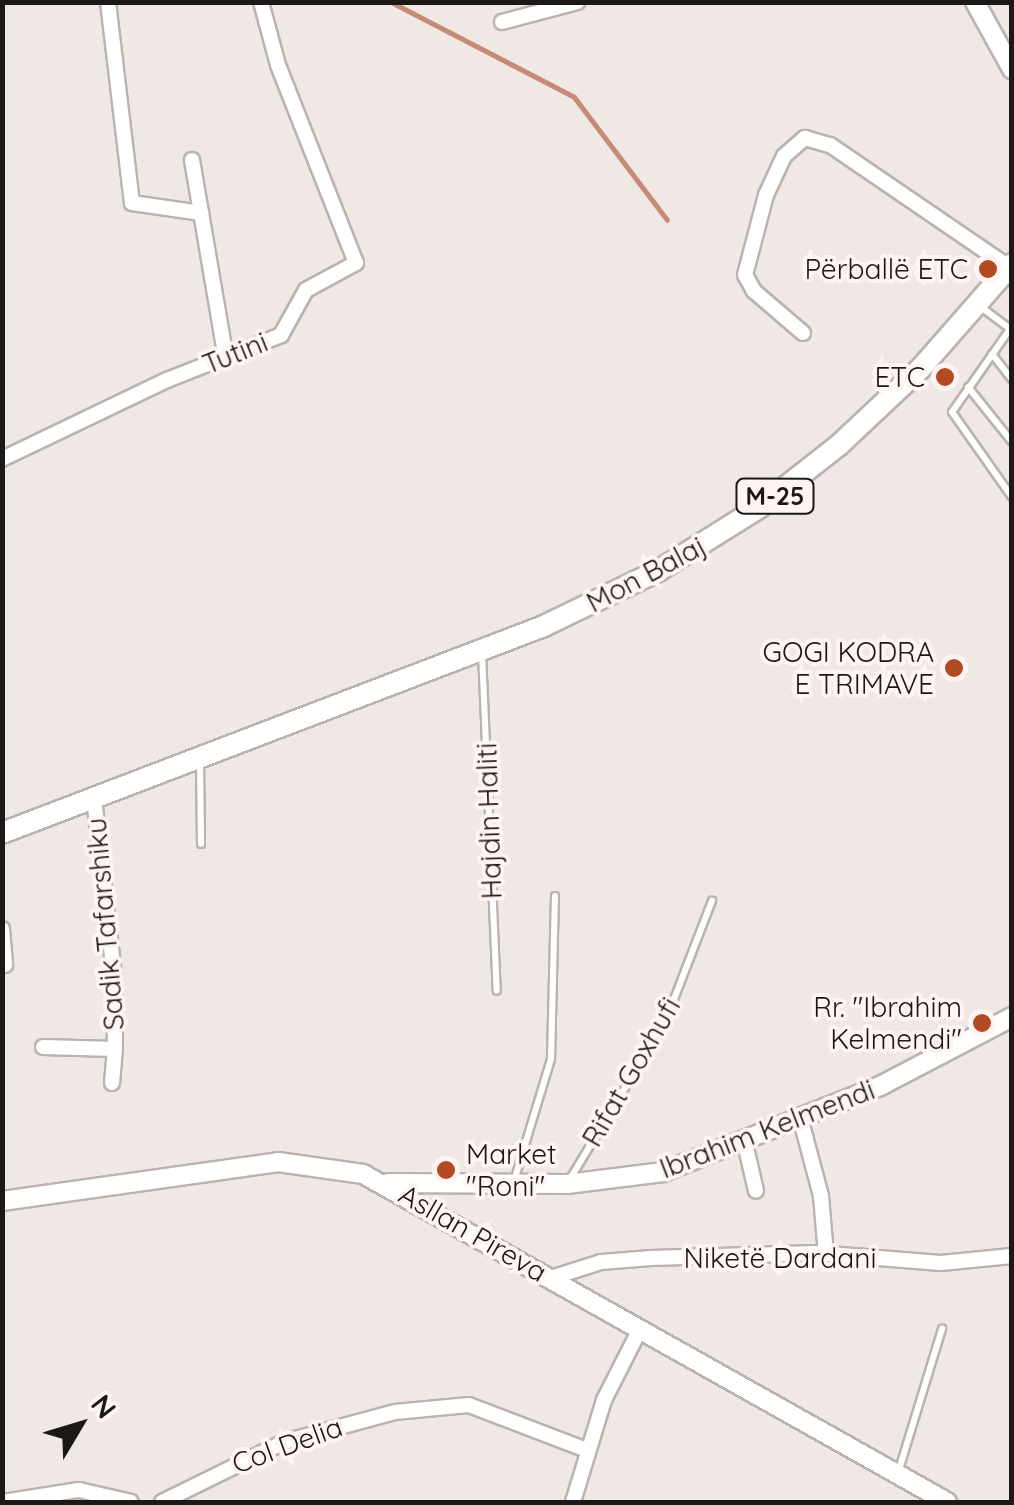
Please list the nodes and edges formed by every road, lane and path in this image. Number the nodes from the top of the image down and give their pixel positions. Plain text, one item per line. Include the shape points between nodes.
1 (108, 2) edge
2 (262, 2) edge
3 (578, 2) edge
4 (975, 2) edge
5 (502, 22) dead end
6 (1012, 68) edge
7 (192, 160) dead end
8 (201, 213) junction
9 (1010, 266) edge
10 (978, 305) junction
11 (1011, 330) edge
12 (803, 333) dead end
13 (992, 354) junction
14 (226, 358) junction
15 (1012, 380) edge
16 (968, 387) junction
17 (1012, 442) edge
18 (2, 459) edge
19 (1012, 497) edge
20 (482, 652) junction
21 (200, 758) junction
22 (94, 799) junction
23 (2, 832) edge
24 (201, 844) dead end
25 (555, 896) dead end
26 (712, 902) dead end
27 (2, 929) edge
28 (6, 964) dead end
29 (497, 991) dead end
30 (1010, 1024) edge
31 (42, 1048) dead end
32 (115, 1049) junction
33 (112, 1083) dead end
34 (800, 1117) junction
35 (744, 1139) junction
36 (514, 1182) junction
37 (387, 1183) junction
38 (567, 1184) junction
39 (756, 1192) dead end
40 (2, 1201) edge
41 (826, 1254) junction
42 (1012, 1256) edge
43 (551, 1278) junction
44 (942, 1329) dead end
45 (638, 1331) junction
46 (587, 1450) junction
47 (896, 1479) junction
48 (4, 1502) edge
49 (132, 1502) edge
50 (162, 1502) edge
51 (573, 1502) edge
52 (947, 1502) edge

1 - 8 street via 132,203
2 - 14 street, Tutini via 278,64 356,264 306,290 280,335
3 - 5 street
4 - 6 street
7 - 8 street
8 - 14 street
9 - 10 main road, Mon Balaj / M-25
9 - 12 street via 830,145 805,138 784,156 766,194 746,274 754,292
10 - 11 lane
10 - 20 main road, Mon Balaj / M-25 via 796,481 658,571
11 - 13 lane
13 - 15 lane
13 - 16 lane
14 - 18 street, Tutini
16 - 17 lane
16 - 19 lane via 954,420
20 - 21 main road, Mon Balaj / M-25
20 - 29 lane, Hajdin Haliti
21 - 22 main road, Mon Balaj / M-25
21 - 24 lane
22 - 23 main road, Mon Balaj / M-25
22 - 32 street, Sadik Tafarshiku via 112,943
25 - 36 lane via 551,1059
26 - 38 lane, Rifat Goxhufi via 666,1020
27 - 28 street
30 - 34 street, Ibrahim Kelmendi
31 - 32 street, Sadik Tafarshiku
32 - 33 street, Sadik Tafarshiku
34 - 35 street, Ibrahim Kelmendi
34 - 41 street via 822,1196
35 - 38 street, Ibrahim Kelmendi via 663,1172
35 - 39 street
36 - 37 street, Ibrahim Kelmendi
36 - 38 street, Ibrahim Kelmendi
37 - 40 street, Asllan Pireva via 340,1167 278,1162
37 - 43 street, Asllan Pireva
41 - 42 street, Niketë Dardani via 941,1263
41 - 43 street, Niketë Dardani via 622,1260
43 - 45 street, Asllan Pireva
44 - 47 lane
45 - 46 street
45 - 47 street, Asllan Pireva
46 - 50 street, Col Delia via 469,1404 373,1414 284,1442
46 - 51 street
47 - 52 street, Asllan Pireva
48 - 49 street via 79,1490

